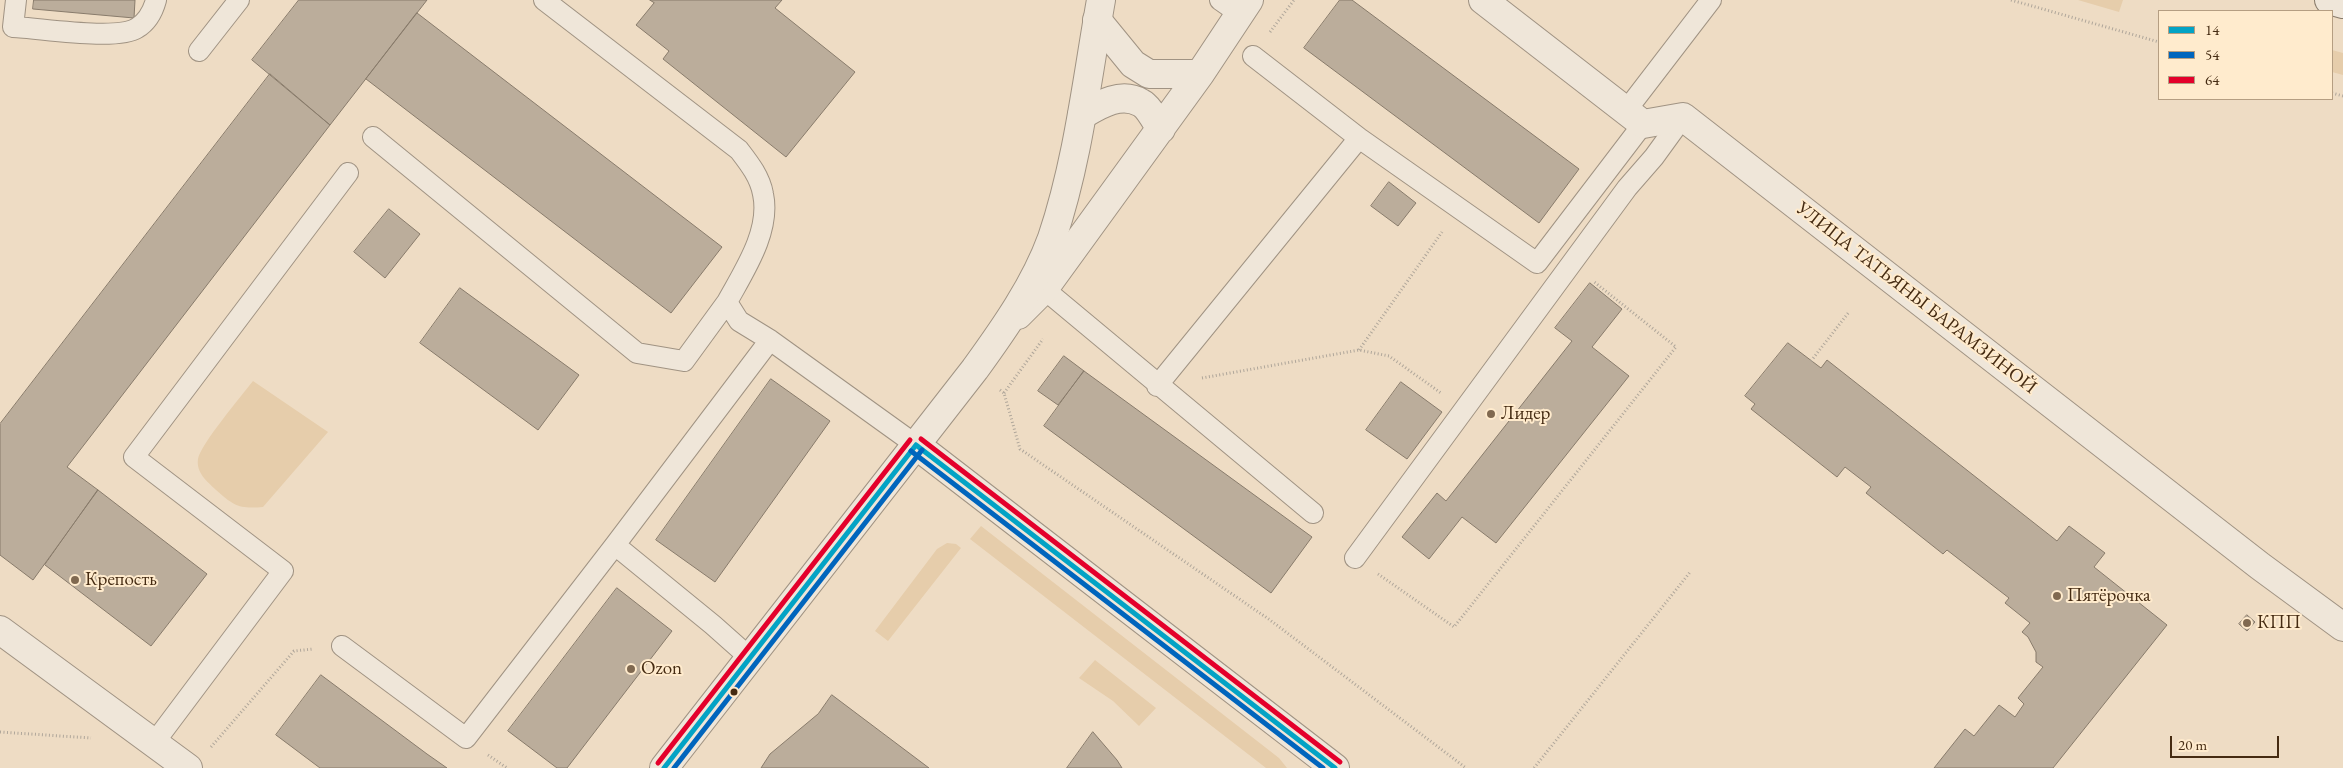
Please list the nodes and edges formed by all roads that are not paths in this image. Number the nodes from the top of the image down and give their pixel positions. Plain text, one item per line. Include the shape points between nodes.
1 (16, 0) edge
2 (156, 0) edge
3 (239, 0) edge
4 (544, 0) edge
5 (1483, 0) edge
6 (1711, 0) edge
7 (2328, 0) edge
8 (2343, 4) edge
9 (1236, 5) edge
10 (566, 7) edge
11 (1099, 10) edge
12 (198, 51) dead end
13 (1253, 56) dead end
14 (1200, 74) junction
15 (1082, 115) junction
16 (1683, 117) junction
17 (1634, 118) junction
18 (1161, 129) junction
19 (373, 137) dead end
20 (1359, 138) junction
21 (348, 173) dead end
22 (1044, 289) junction
23 (727, 302) junction
24 (1002, 330) junction
25 (770, 340) junction
26 (1158, 386) junction
27 (916, 445) junction
28 (1313, 513) dead end
29 (615, 545) junction
30 (1355, 558) road end
31 (2343, 627) edge
32 (0, 630) edge
33 (342, 646) road end
34 (749, 657) junction
35 (154, 743) junction
36 (196, 761) edge
37 (664, 768) edge
38 (1336, 768) edge

1 - 2 lane via 13,26 118,34 137,28 152,13
3 - 12 lane
4 - 10 lane
5 - 17 street
6 - 17 lane
7 - 8 street
9 - 14 street
10 - 23 lane via 739,150 757,177 763,193 761,228 746,269
11 - 14 street via 1133,64 1149,74
11 - 15 street
13 - 20 lane
14 - 18 street
15 - 18 street via 1105,101 1124,99 1142,103
15 - 24 street via 1051,240
16 - 17 street
16 - 30 lane via 1571,263
16 - 31 street, УЛИЦА ТАТЬЯНЫ БАРАМЗИНОЙ
17 - 20 lane via 1537,263
18 - 22 street
19 - 23 lane via 638,353 684,361
20 - 26 lane
21 - 35 lane via 134,457 283,571
22 - 24 street
22 - 26 lane
23 - 25 lane via 739,321
24 - 27 street
25 - 27 lane
25 - 29 lane
26 - 28 lane
27 - 34 street
27 - 38 street
29 - 33 lane via 466,738
29 - 34 lane
32 - 35 street
34 - 37 street
35 - 36 street

